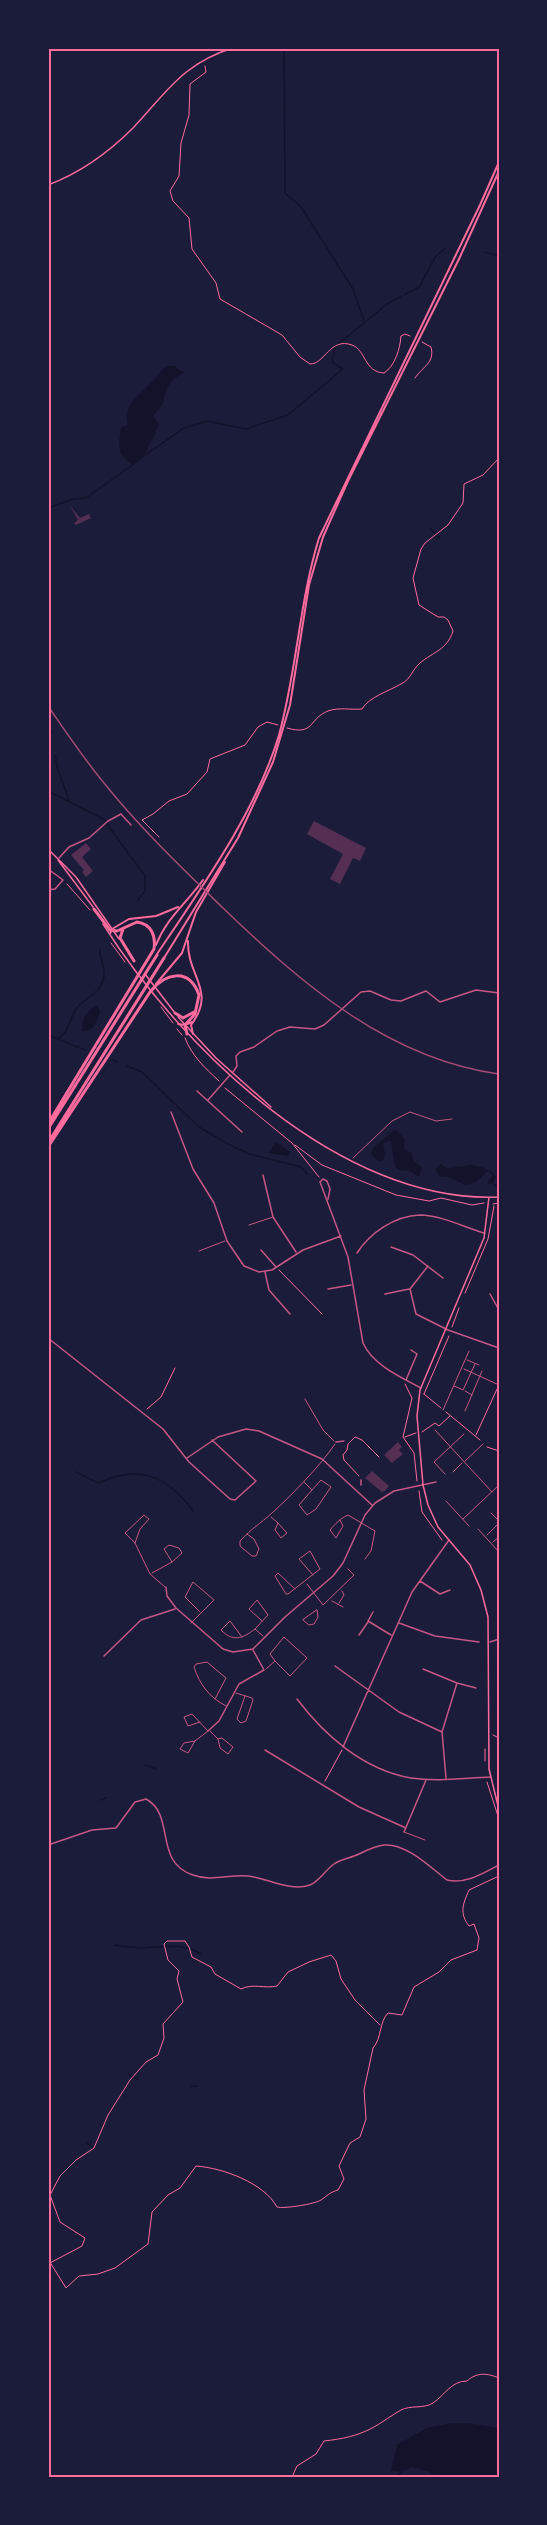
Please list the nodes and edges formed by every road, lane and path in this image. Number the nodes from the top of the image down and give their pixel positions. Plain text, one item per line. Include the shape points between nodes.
1 (233, 48) edge
2 (205, 66) dead end
3 (499, 162) edge
4 (499, 171) edge
5 (48, 185) edge
6 (406, 334) dead end
7 (428, 345) dead end
8 (415, 378) dead end
9 (499, 458) edge
10 (272, 723) dead end
11 (294, 730) dead end
12 (131, 825) dead end
13 (159, 837) dead end
14 (238, 838) junction
15 (48, 849) edge
16 (58, 860) junction
17 (213, 866) junction
18 (48, 869) edge
19 (63, 880) junction
20 (48, 890) edge
21 (181, 906) junction
22 (94, 909) joint
23 (93, 914) dead end
24 (127, 925) junction
25 (111, 931) junction
26 (188, 939) junction
27 (110, 940) dead end
28 (154, 948) junction
29 (157, 955) joint
30 (164, 958) joint
31 (135, 962) junction
32 (131, 967) junction
33 (156, 984) junction
34 (499, 993) edge
35 (197, 1008) junction
36 (175, 1013) junction
37 (195, 1019) junction
38 (178, 1024) junction
39 (185, 1025) junction
40 (187, 1034) junction
41 (193, 1034) junction
42 (233, 1072) junction
43 (230, 1075) junction
44 (197, 1091) dead end
45 (208, 1101) junction
46 (276, 1112) junction
47 (171, 1113) dead end
48 (452, 1119) dead end
49 (48, 1124) edge
50 (48, 1129) edge
51 (242, 1132) dead end
52 (292, 1143) dead end
53 (48, 1145) edge
54 (351, 1160) junction
55 (263, 1175) dead end
56 (320, 1178) dead end
57 (489, 1197) junction
58 (499, 1197) edge
59 (328, 1199) junction
60 (499, 1203) edge
61 (273, 1217) junction
62 (249, 1225) dead end
63 (485, 1233) junction
64 (341, 1236) junction
65 (227, 1241) junction
66 (391, 1248) dead end
67 (261, 1250) dead end
68 (199, 1251) dead end
69 (297, 1253) junction
70 (357, 1253) dead end
71 (428, 1266) junction
72 (276, 1268) junction
73 (265, 1271) junction
74 (443, 1278) dead end
75 (353, 1285) junction
76 (328, 1289) dead end
77 (410, 1289) junction
78 (385, 1294) dead end
79 (490, 1294) dead end
80 (461, 1301) dead end
81 (460, 1305) dead end
82 (499, 1310) edge
83 (290, 1314) dead end
84 (321, 1314) dead end
85 (446, 1329) junction
86 (451, 1331) junction
87 (48, 1338) edge
88 (499, 1348) edge
89 (411, 1350) dead end
90 (469, 1351) dead end
91 (465, 1360) junction
92 (475, 1364) junction
93 (479, 1365) dead end
94 (175, 1368) dead end
95 (462, 1368) junction
96 (482, 1371) dead end
97 (471, 1372) junction
98 (480, 1376) junction
99 (406, 1380) junction
100 (499, 1385) edge
101 (454, 1386) junction
102 (421, 1388) junction
103 (463, 1390) junction
104 (472, 1395) junction
105 (305, 1399) dead end
106 (443, 1410) junction
107 (465, 1411) dead end
108 (144, 1414) junction
109 (451, 1415) junction
110 (435, 1430) dead end
111 (464, 1434) dead end
112 (475, 1435) junction
113 (403, 1437) dead end
114 (212, 1440) junction
115 (344, 1441) dead end
116 (336, 1442) junction
117 (483, 1444) junction
118 (450, 1447) junction
119 (499, 1451) edge
120 (379, 1457) dead end
121 (187, 1458) junction
122 (322, 1459) junction
123 (464, 1462) junction
124 (453, 1472) dead end
125 (445, 1474) dead end
126 (361, 1480) joint
127 (303, 1481) junction
128 (436, 1482) dead end
129 (362, 1485) dead end
130 (423, 1485) junction
131 (499, 1485) edge
132 (312, 1490) junction
133 (492, 1492) junction
134 (446, 1501) dead end
135 (372, 1506) junction
136 (491, 1513) dead end
137 (270, 1515) junction
138 (463, 1519) junction
139 (340, 1520) junction
140 (361, 1522) junction
141 (499, 1522) edge
142 (278, 1523) junction
143 (469, 1526) dead end
144 (478, 1529) dead end
145 (247, 1534) junction
146 (485, 1536) junction
147 (499, 1537) edge
148 (450, 1540) junction
149 (135, 1543) junction
150 (492, 1544) junction
151 (499, 1552) edge
152 (365, 1559) dead end
153 (172, 1562) junction
154 (348, 1569) dead end
155 (150, 1574) junction
156 (313, 1575) junction
157 (419, 1581) junction
158 (306, 1582) junction
159 (166, 1587) joint
160 (295, 1589) junction
161 (341, 1589) junction
162 (450, 1590) dead end
163 (314, 1593) junction
164 (330, 1600) junction
165 (339, 1603) junction
166 (343, 1607) dead end
167 (176, 1608) junction
168 (317, 1610) joint
169 (200, 1612) junction
170 (373, 1612) dead end
171 (262, 1621) junction
172 (368, 1621) junction
173 (191, 1623) junction
174 (398, 1623) junction
175 (255, 1629) junction
176 (359, 1635) dead end
177 (392, 1635) junction
178 (242, 1637) junction
179 (264, 1638) junction
180 (499, 1639) edge
181 (479, 1642) dead end
182 (489, 1642) junction
183 (253, 1649) junction
184 (104, 1656) dead end
185 (275, 1661) junction
186 (335, 1666) dead end
187 (423, 1669) dead end
188 (264, 1670) junction
189 (457, 1683) junction
190 (476, 1688) dead end
191 (368, 1690) junction
192 (234, 1692) junction
193 (245, 1696) junction
194 (215, 1699) junction
195 (297, 1699) dead end
196 (227, 1707) junction
197 (200, 1722) junction
198 (209, 1731) junction
199 (442, 1732) junction
200 (489, 1733) junction
201 (499, 1738) edge
202 (219, 1739) junction
203 (195, 1741) junction
204 (343, 1747) junction
205 (265, 1750) dead end
206 (489, 1777) junction
207 (427, 1779) junction
208 (446, 1779) junction
209 (323, 1785) junction
210 (499, 1810) edge
211 (406, 1828) junction
212 (404, 1832) joint
213 (425, 1840) dead end
214 (48, 1845) edge
215 (499, 1865) edge
216 (499, 1876) edge
217 (382, 2026) junction
218 (48, 2259) edge
219 (51, 2263) junction
220 (48, 2264) edge
221 (499, 2378) edge
222 (292, 2477) edge

1 - 5 main road via 183,74 112,147 88,165
2 - 6 path via 206,72 190,84 179,176 170,191 173,201 189,218 192,249 216,283 220,300 282,335 310,364 318,363 331,348 349,345 357,348 371,369 384,373 396,356 401,336
3 - 17 highway via 319,538 305,591 291,687 278,738 251,805
4 - 14 highway via 327,527 309,585 282,736
7 - 8 path via 432,350 431,362
9 - 11 path via 483,475 464,484 464,503 448,525 425,543 413,578 419,605 450,624 453,631 446,644 421,662 404,682 367,702 362,709 329,711 308,729
10 - 13 path via 258,727 245,745 210,759 207,772 187,795 169,801 142,820
12 - 16 street via 121,814 89,838 69,847
14 - 26 highway via 196,912
14 - 30 highway
15 - 16 main road
16 - 22 main road
16 - 25 main road via 82,884
17 - 21 highway
17 - 29 highway
18 - 19 street
19 - 20 street via 55,889
19 - 23 path
21 - 25 highway via 156,916 129,919
21 - 28 highway via 166,923
22 - 25 highway
24 - 25 highway
24 - 28 highway via 136,922 148,926
24 - 31 highway via 120,938
25 - 31 main road
25 - 32 main road
26 - 33 highway via 178,960
26 - 37 highway via 189,960 203,998
27 - 32 path
28 - 49 highway
29 - 50 highway
30 - 53 highway
31 - 36 main road
32 - 38 main road
33 - 35 highway via 177,975 190,981 199,995
33 - 53 highway
34 - 42 street via 476,990 440,1002 426,991 401,1001 361,992 331,1020 315,1029 290,1027 240,1052
35 - 36 highway via 183,1018
35 - 39 highway
36 - 39 main road
37 - 39 highway
37 - 41 highway via 191,1025
38 - 39 highway
38 - 40 main road
39 - 40 highway
39 - 41 main road
40 - 43 main road
41 - 42 main road
42 - 43 main road
42 - 46 main road
43 - 45 street
43 - 46 main road
44 - 45 street
45 - 51 street
46 - 54 main road
47 - 65 street via 193,1169 214,1203
48 - 54 lane via 436,1120 410,1112 392,1122
52 - 56 path
54 - 57 main road via 416,1186
55 - 61 street
57 - 58 main road
57 - 63 main road
59 - 59 street via 330,1189 323,1179 320,1182
59 - 64 street
60 - 80 path via 494,1204 488,1239
61 - 62 lane
61 - 69 street
63 - 70 street via 420,1215 386,1226
63 - 85 main road
64 - 69 street
64 - 75 street
65 - 68 lane
65 - 73 street via 243,1265 255,1272
66 - 71 street via 413,1255
67 - 72 street
69 - 72 street
71 - 74 street
71 - 77 street
72 - 73 street
72 - 84 path
73 - 83 street via 269,1290
75 - 76 street
75 - 99 street via 367,1352
77 - 78 street
77 - 85 street via 416,1314
79 - 82 street
81 - 86 path
85 - 86 street
85 - 102 main road
86 - 88 street
86 - 106 path via 424,1396
87 - 108 street
89 - 99 street via 417,1354
90 - 91 lane
91 - 92 lane
91 - 95 lane
92 - 93 lane
92 - 97 lane
94 - 108 path via 161,1397
95 - 97 lane
95 - 101 lane
96 - 98 lane
97 - 98 lane
97 - 103 lane
98 - 100 lane
98 - 104 lane
99 - 102 street
100 - 112 path
101 - 103 lane
101 - 106 lane
102 - 130 main road via 417,1406
103 - 104 lane
104 - 107 lane
105 - 116 lane via 323,1430
106 - 109 path
108 - 121 street via 163,1429
109 - 112 path
109 - 113 path via 440,1426 435,1423 422,1432
110 - 118 lane
111 - 118 lane
112 - 117 path
114 - 121 street
114 - 121 street via 256,1480 240,1497 230,1499
114 - 122 street via 252,1430
115 - 116 street
116 - 122 lane
117 - 119 path
117 - 123 lane
118 - 123 lane
118 - 125 lane via 434,1462
120 - 126 path via 355,1437 348,1444 344,1460
122 - 127 lane
122 - 135 street
123 - 124 lane
123 - 133 lane
126 - 129 street
127 - 132 lane
127 - 137 lane
128 - 130 street
130 - 135 street via 394,1491
130 - 148 main road via 432,1515
131 - 133 lane
132 - 132 lane via 299,1505 307,1515 331,1487 321,1480
133 - 138 lane
134 - 138 lane
135 - 140 street
136 - 141 lane
137 - 142 lane
137 - 145 lane
138 - 143 lane
139 - 139 lane via 330,1530 336,1538 343,1526
139 - 140 lane via 348,1515
140 - 152 lane via 375,1531
140 - 163 street via 343,1563
141 - 146 lane
142 - 142 lane via 275,1530 281,1538 287,1533
144 - 146 lane
145 - 145 lane via 260,1549 256,1556 239,1544
146 - 150 lane
147 - 150 lane
148 - 157 street
148 - 182 main road via 476,1576 487,1610
149 - 149 lane via 149,1519 144,1515 125,1530
149 - 155 lane
150 - 151 lane
153 - 153 lane via 182,1553 169,1545 164,1549
153 - 155 lane
154 - 161 lane via 354,1575
155 - 159 lane
156 - 156 lane via 320,1569 310,1551 299,1559
156 - 158 lane
157 - 162 street via 440,1594
157 - 174 street
158 - 160 lane
158 - 163 lane
159 - 167 street
160 - 160 lane via 278,1573 275,1576 286,1594
161 - 164 lane
161 - 165 lane via 344,1595
163 - 164 lane via 323,1605
163 - 179 street
164 - 165 lane
165 - 166 lane
167 - 173 street
167 - 184 street via 141,1620
168 - 168 lane via 303,1620 305,1623 314,1624
169 - 169 lane via 185,1597 193,1582 214,1600
169 - 173 lane
170 - 172 street
171 - 171 lane via 268,1615 257,1600 249,1609
171 - 175 lane
172 - 176 street
172 - 177 street
173 - 183 street via 223,1649
174 - 177 street
174 - 181 street via 435,1636
175 - 178 lane
175 - 179 lane
177 - 191 street
178 - 178 lane via 230,1621 221,1630 232,1638
179 - 183 street
180 - 182 street
182 - 200 main road
183 - 188 street
185 - 185 lane via 290,1676 307,1658 284,1637 270,1654
185 - 188 lane
186 - 191 street
187 - 189 street
188 - 192 street via 246,1678
189 - 190 street
189 - 199 street
191 - 199 street via 399,1712
191 - 204 street
192 - 193 lane
192 - 196 street
193 - 193 lane via 237,1719 241,1723 246,1721 253,1700
194 - 194 lane via 226,1678 207,1662 196,1664 197,1677
194 - 196 lane
195 - 204 street
196 - 198 street
197 - 197 lane via 192,1714 183,1719 188,1726
197 - 198 lane
198 - 202 lane
198 - 203 lane
199 - 208 street
200 - 201 path
200 - 206 main road
202 - 202 lane via 220,1748 228,1754 233,1747
203 - 203 lane via 189,1741 180,1749 188,1753
204 - 207 street via 384,1770
204 - 209 path
205 - 209 street
206 - 208 street
206 - 210 main road
207 - 208 street
207 - 211 street
209 - 211 street
211 - 212 street
212 - 213 lane
214 - 215 street via 92,1830 116,1828 135,1802 146,1799 164,1823 169,1854 182,1870 198,1877 247,1876 275,1884 307,1886 337,1862 384,1845 399,1846 447,1880 472,1878
216 - 217 path via 469,1890 463,1906 466,1921 469,1926 474,1924 479,1938 477,1950 451,1960 414,1987 402,2015 387,2014
217 - 219 path via 364,2090 366,2120 360,2137 350,2143 339,2166 344,2179 338,2190 319,2202 283,2209 249,2182 224,2170 196,2166 180,2188 152,2212 148,2244 115,2268 79,2276 66,2288
217 - 219 path via 355,2000 331,1955 288,1972 277,1986 249,1985 241,1989 192,1957 185,1941 166,1941 168,1960 179,1971 177,1979 183,2002 163,2024 161,2050 130,2080 108,2115 94,2148 60,2176 50,2195 60,2222 85,2238 82,2246
218 - 219 path
219 - 220 path
221 - 222 path via 488,2374 460,2381 429,2405 401,2410 349,2438 324,2441 316,2454 297,2466

